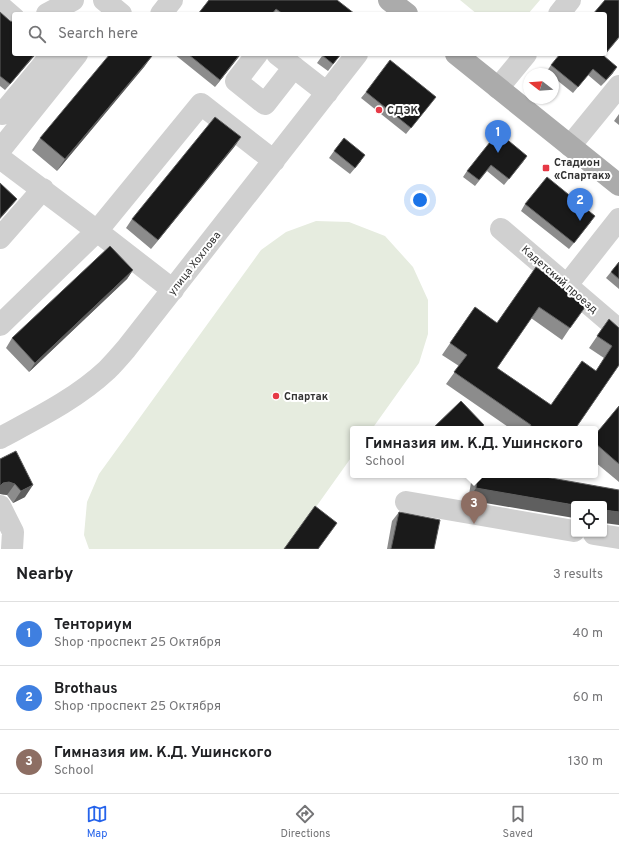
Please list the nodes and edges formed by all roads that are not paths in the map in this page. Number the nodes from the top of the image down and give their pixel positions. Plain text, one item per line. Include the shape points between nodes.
1 (73, 0) edge
2 (172, 0) edge
3 (570, 0) edge
4 (0, 6) edge
5 (51, 12) edge
6 (163, 12) edge
7 (560, 12) edge
8 (12, 16) edge
9 (50, 56) edge
10 (75, 56) edge
11 (255, 56) edge
12 (355, 56) edge
13 (458, 56) edge
14 (524, 56) edge
15 (286, 60) edge
16 (619, 86) edge
17 (498, 88) junction
18 (326, 93) junction
19 (0, 112) edge
20 (570, 146) junction
21 (0, 150) edge
22 (0, 158) edge
23 (274, 161) junction
24 (619, 185) edge
25 (43, 189) junction
26 (619, 219) edge
27 (501, 229) dead end
28 (97, 231) junction
29 (0, 238) edge
30 (567, 285) junction
31 (173, 290) junction
32 (0, 325) edge
33 (619, 330) edge
34 (0, 438) edge
35 (406, 502) dead end
36 (0, 506) edge
37 (571, 530) edge
38 (607, 536) edge
39 (619, 538) edge
40 (0, 545) edge
41 (2, 549) edge
42 (12, 549) edge

1 - 5 street
2 - 6 street
3 - 7 street
4 - 8 street
9 - 19 street via 2,114
10 - 21 street
11 - 15 street via 236,81 265,104
12 - 18 street, улица Хохлова
13 - 17 main road
14 - 17 street
15 - 18 street
16 - 20 street
17 - 20 main road
18 - 23 street, улица Хохлова
20 - 24 main road
22 - 25 street
23 - 28 street via 201,104
23 - 31 street, улица Хохлова
25 - 28 street
25 - 29 street
26 - 30 street
27 - 30 street, Кадетский проезд
28 - 31 street
28 - 32 street
30 - 33 street, Кадетский проезд
31 - 34 street, улица Хохлова via 107,370 59,406
35 - 37 street
36 - 42 street via 13,532
38 - 39 street
40 - 41 street

